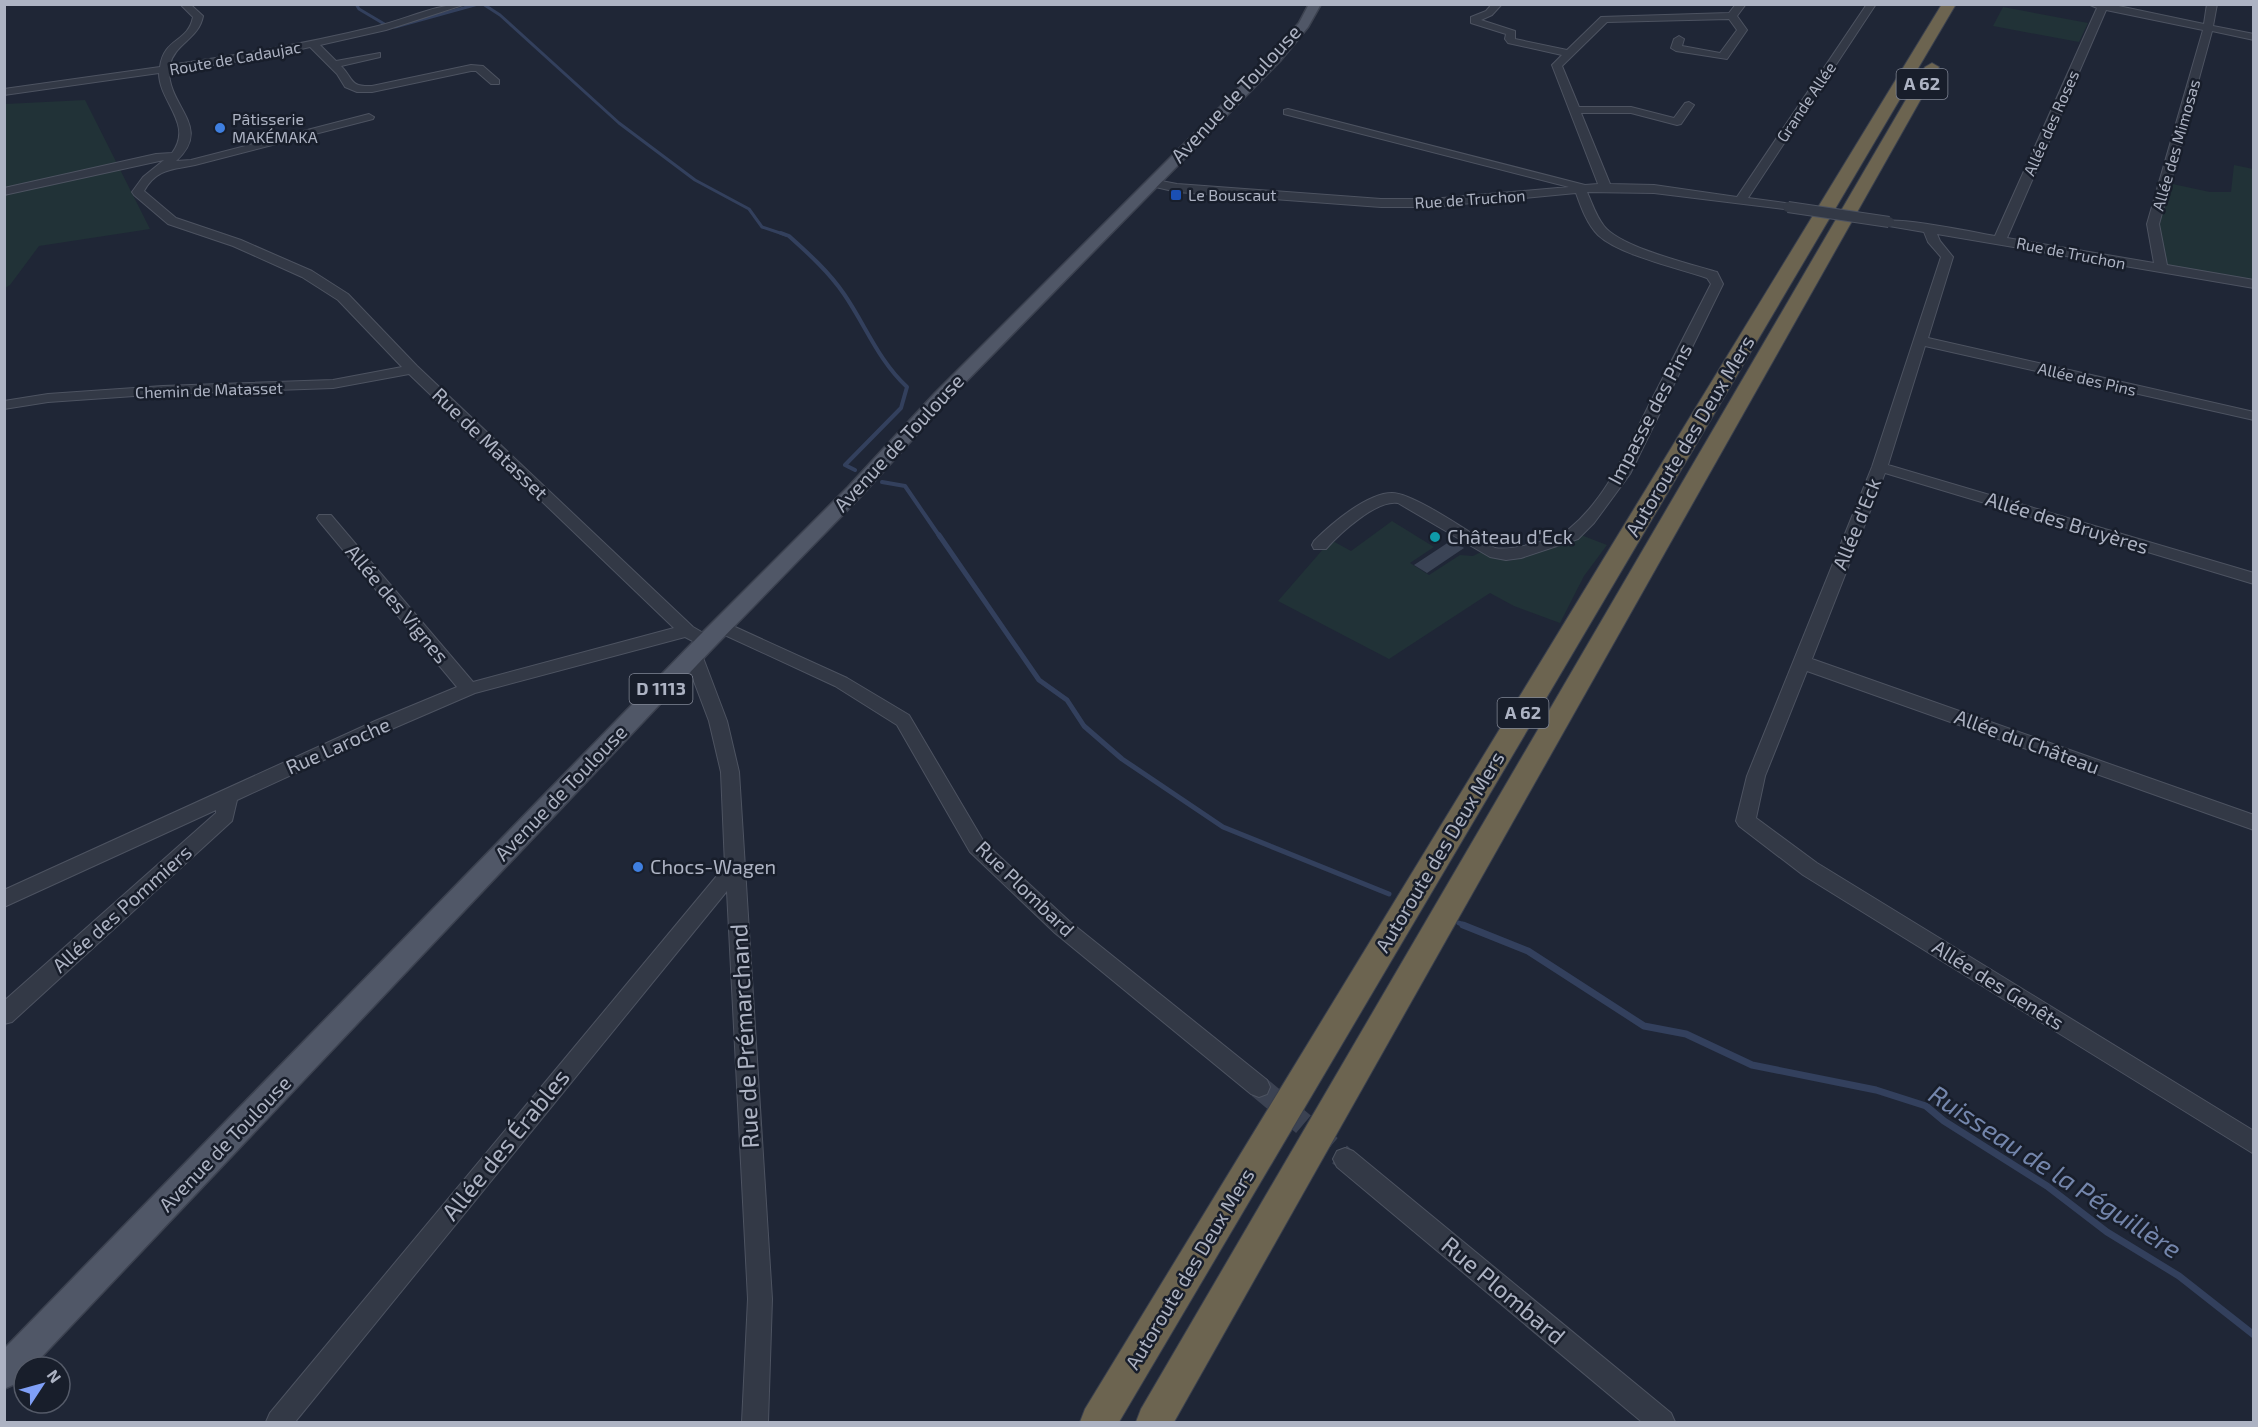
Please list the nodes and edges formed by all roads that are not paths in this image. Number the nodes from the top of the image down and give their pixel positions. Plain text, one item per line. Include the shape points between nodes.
1 (184, 4) edge
2 (462, 4) edge
3 (1316, 4) edge
4 (1498, 4) edge
5 (1742, 4) edge
6 (1872, 4) edge
7 (1949, 4) edge
8 (2146, 4) edge
9 (2212, 4) edge
10 (2097, 6) edge
11 (1732, 16) junction
12 (2209, 25) junction
13 (2253, 32) edge
14 (2253, 37) edge
15 (1679, 39) dead end
16 (313, 44) junction
17 (1569, 53) junction
18 (1939, 54) dead end
19 (376, 55) dead end
20 (334, 65) junction
21 (164, 70) junction
22 (495, 82) dead end
23 (4, 92) edge
24 (1689, 105) dead end
25 (1574, 110) junction
26 (1288, 112) dead end
27 (369, 117) dead end
28 (175, 156) junction
29 (164, 166) junction
30 (1151, 183) junction
31 (1605, 187) junction
32 (1585, 189) junction
33 (4, 192) edge
34 (1741, 200) junction
35 (1929, 227) junction
36 (2000, 239) junction
37 (2162, 270) junction
38 (2253, 284) edge
39 (1921, 341) junction
40 (412, 369) junction
41 (4, 405) edge
42 (2253, 416) edge
43 (1880, 467) junction
44 (325, 518) dead end
45 (1320, 545) dead end
46 (2253, 579) edge
47 (702, 639) junction
48 (1801, 662) junction
49 (470, 690) junction
50 (228, 796) junction
51 (1746, 821) joint
52 (2253, 823) edge
53 (735, 869) junction
54 (4, 899) edge
55 (4, 1015) edge
56 (1259, 1088) tunnel mouth
57 (2253, 1144) edge
58 (1345, 1159) tunnel mouth
59 (4, 1373) edge
60 (279, 1422) edge
61 (755, 1422) edge
62 (1098, 1422) edge
63 (1154, 1422) edge
64 (1662, 1422) edge

1 - 21 street via 198,16 198,23 168,51
2 - 16 street, Route de Cadaujac
3 - 30 main road, Avenue de Toulouse / D 1113 via 1275,58
4 - 17 street via 1474,21 1511,33 1512,41
5 - 11 street
6 - 34 street, Grande Allée
7 - 62 highway, Autoroute des Deux Mers / A 62
8 - 12 street
9 - 12 street, Allée des Mimosas
10 - 12 street
10 - 36 street, Allée des Roses
11 - 15 street via 1742,30 1723,57 1676,48
11 - 17 street via 1605,15
12 - 13 street
12 - 14 street
12 - 37 street, Allée des Mimosas via 2153,224
16 - 20 street
16 - 21 street, Route de Cadaujac
17 - 25 street via 1557,65
18 - 63 highway, Autoroute des Deux Mers / A 62
19 - 20 street
20 - 22 street via 350,86 363,90 471,68 479,68
21 - 23 street, Route de Cadaujac
21 - 28 street via 165,86 186,128 185,139
24 - 25 street via 1677,122 1631,110
25 - 31 street
26 - 32 street
27 - 29 street via 191,163
28 - 29 street
28 - 33 street
29 - 40 street, Rue de Matasset via 138,192 172,221 237,243 307,274 344,297
30 - 32 street, Rue de Truchon via 1381,203 1431,203
30 - 47 main road, Avenue de Toulouse / D 1113 via 941,397 855,491
31 - 32 street, Rue de Truchon
31 - 34 street, Rue de Truchon
32 - 45 street, Impasse des Pins via 1588,211 1602,232 1632,248 1712,275 1718,284 1623,474 1601,504 1572,535 1506,555 1490,552 1403,500 1391,497 1338,527
34 - 35 street, Rue de Truchon, bridge
35 - 36 street, Rue de Truchon
35 - 39 street, Allée d'Eck via 1934,242 1947,257
36 - 37 street, Rue de Truchon
37 - 38 street, Rue de Truchon
39 - 42 street, Allée des Pins
39 - 43 street, Allée d'Eck
40 - 41 street, Chemin de Matasset via 333,384 163,390
40 - 47 street, Rue de Matasset
43 - 46 street, Allée des Bruyères
43 - 48 street, Allée d'Eck
44 - 49 street, Allée des Vignes
47 - 49 street, Rue Laroche via 526,672
47 - 53 street, Rue de Prémarchand via 730,772
47 - 56 street, Rue Plombard via 841,682 903,720 977,847 1062,927
47 - 59 main road, Avenue de Toulouse / D 1113
48 - 51 street, Allée d'Eck via 1756,776
48 - 52 street, Allée du Château
49 - 50 street, Rue Laroche
50 - 54 street, Rue Laroche
50 - 55 street, Allée des Pommiers via 225,816
51 - 57 street, Allée des Genêts via 1810,869
53 - 60 street, Allée des Érables
53 - 61 street, Rue de Prémarchand via 760,1299
58 - 64 street, Rue Plombard

